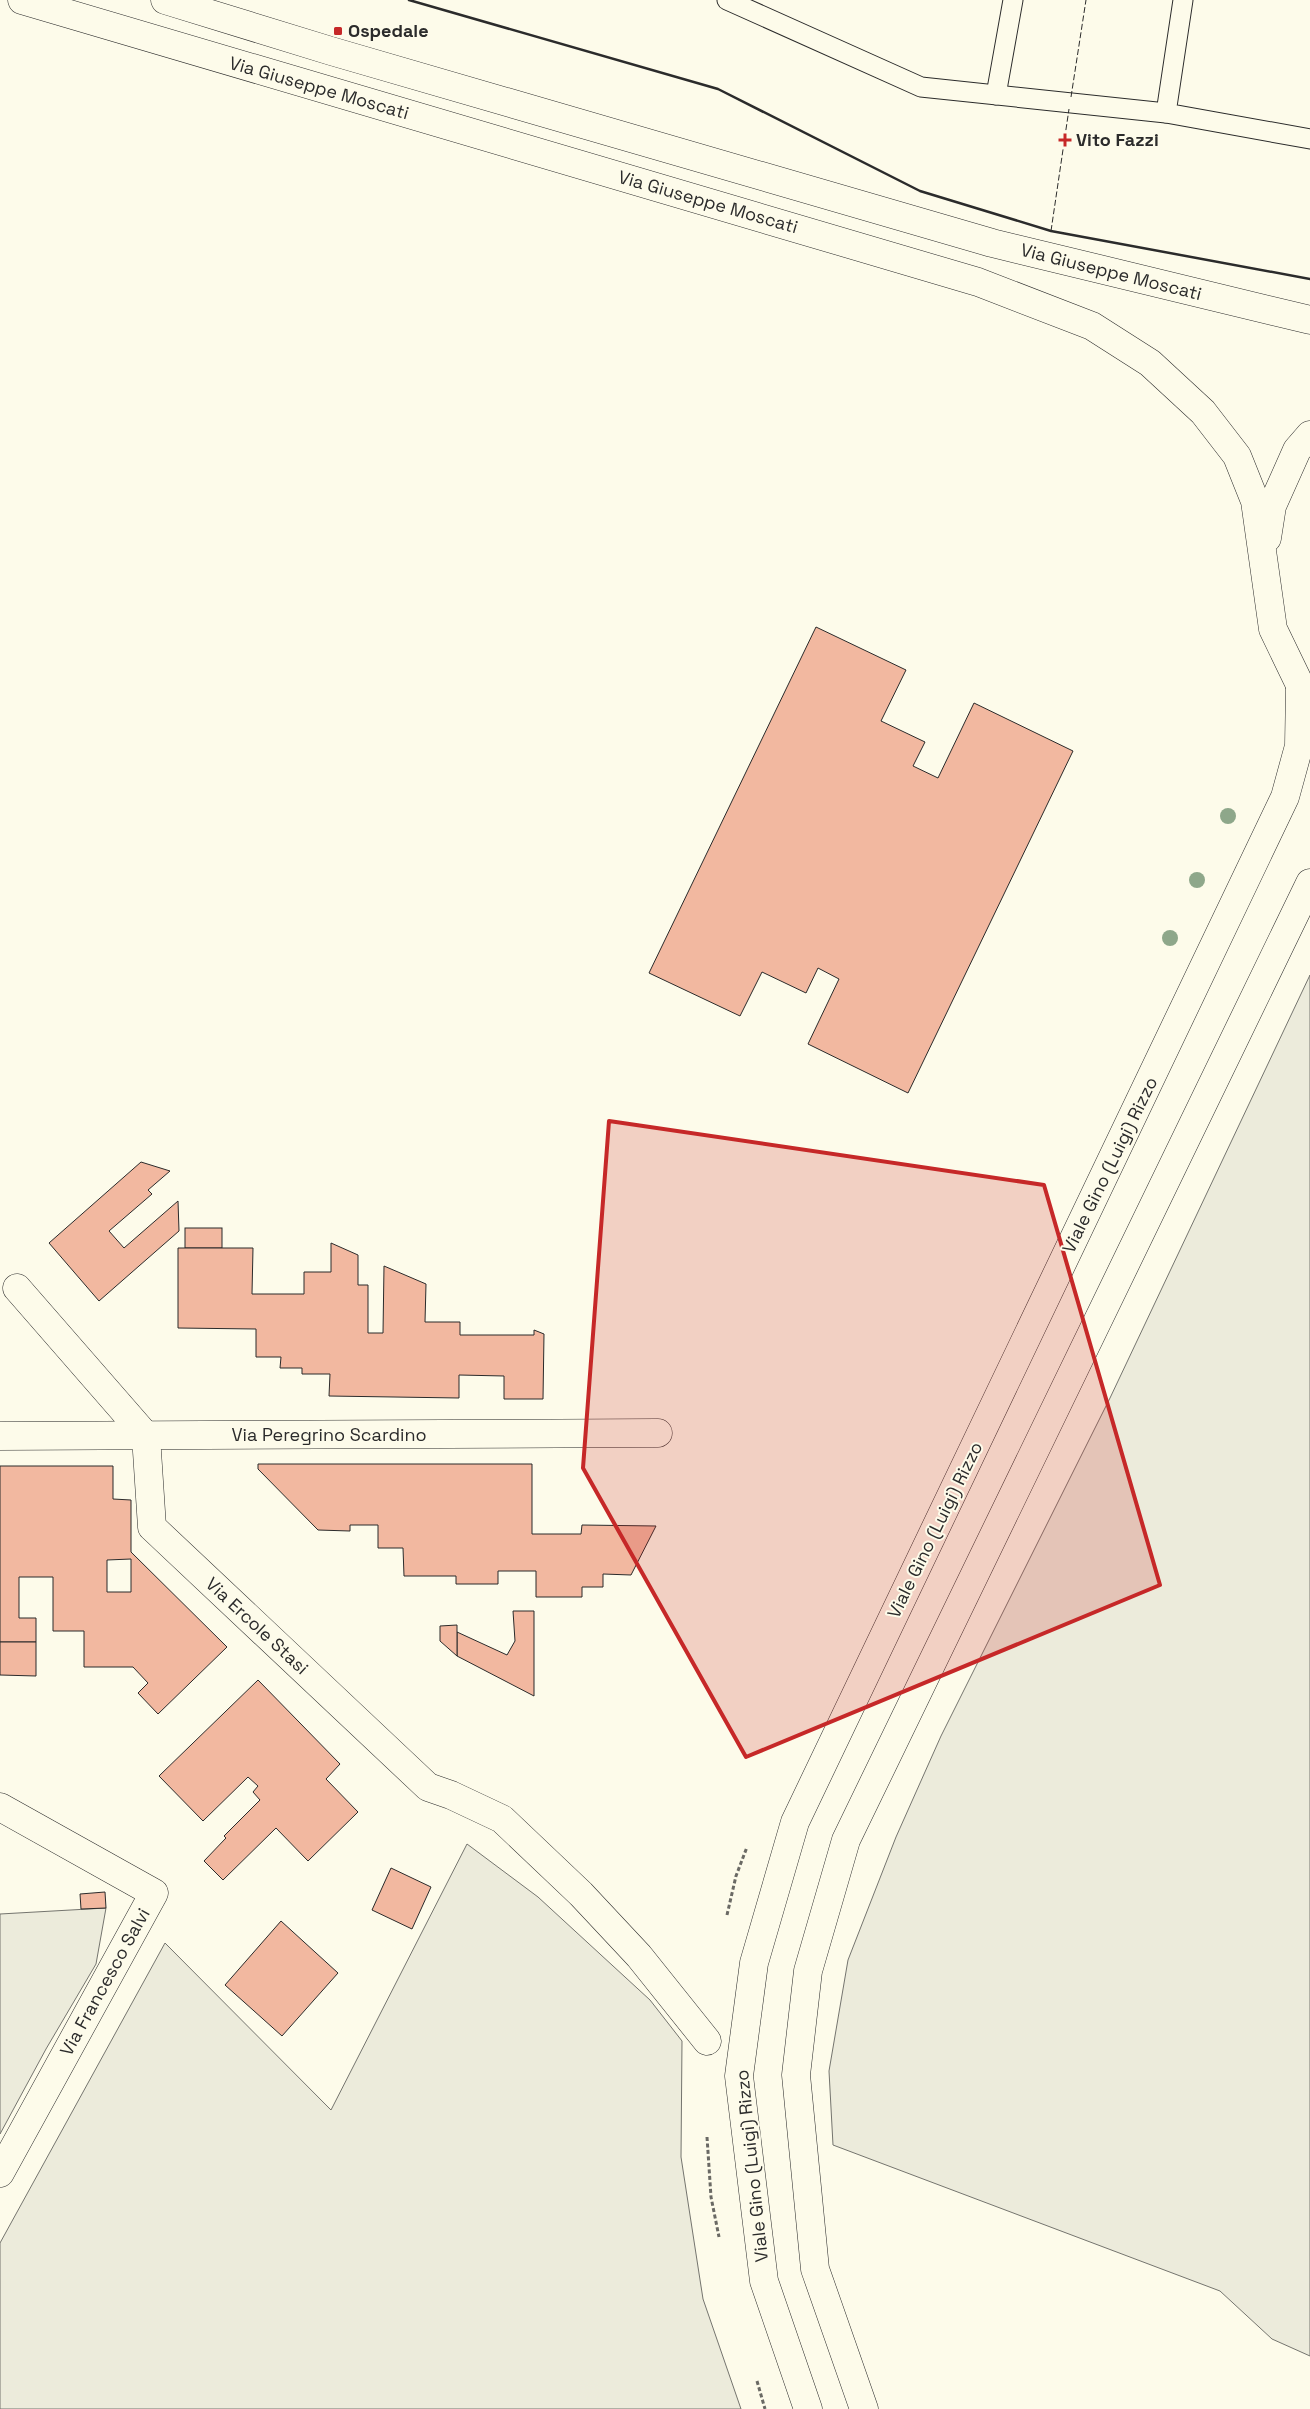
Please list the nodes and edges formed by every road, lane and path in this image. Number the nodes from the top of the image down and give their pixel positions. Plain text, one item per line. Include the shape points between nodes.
1 (22, 0) edge
2 (165, 0) edge
3 (727, 0) edge
4 (1013, 0) edge
5 (1183, 0) edge
6 (196, 4) edge
7 (996, 95) junction
8 (1166, 113) junction
9 (1310, 139) edge
10 (1310, 320) edge
11 (1310, 435) edge
12 (1263, 567) junction
13 (1305, 691) edge
14 (1310, 883) edge
15 (17, 1288) dead end
16 (658, 1433) dead end
17 (0, 1436) edge
18 (146, 1436) junction
19 (0, 1807) edge
20 (707, 2041) dead end
21 (0, 2173) edge
22 (808, 2409) edge
23 (864, 2409) edge

1 - 12 street, Via Giuseppe Moscati via 978,282 1092,326 1150,363 1203,412 1237,456 1255,501
2 - 6 street, Via Giuseppe Moscati
3 - 7 lane via 922,87
4 - 7 lane
5 - 8 lane
6 - 10 street, Via Giuseppe Moscati via 331,51 992,243
7 - 8 lane
8 - 9 lane
11 - 12 street, Via Giuseppe Moscati via 1297,450 1272,506
12 - 13 street, Via Giuseppe Moscati via 1273,629
13 - 22 street, Viale Gino (Luigi) Rizzo via 1299,746 1285,797 795,1822 754,1963 740,2076 764,2281
14 - 23 street via 846,1840 808,1971 796,2075 815,2269
15 - 18 street
16 - 18 street, Via Peregrino Scardino
17 - 18 street, Via Peregrino Scardino
18 - 20 street, Via Ercole Stasi via 152,1527 428,1787 502,1820 581,1894 639,1956
19 - 21 street, Via Francesco Salvi via 154,1893

